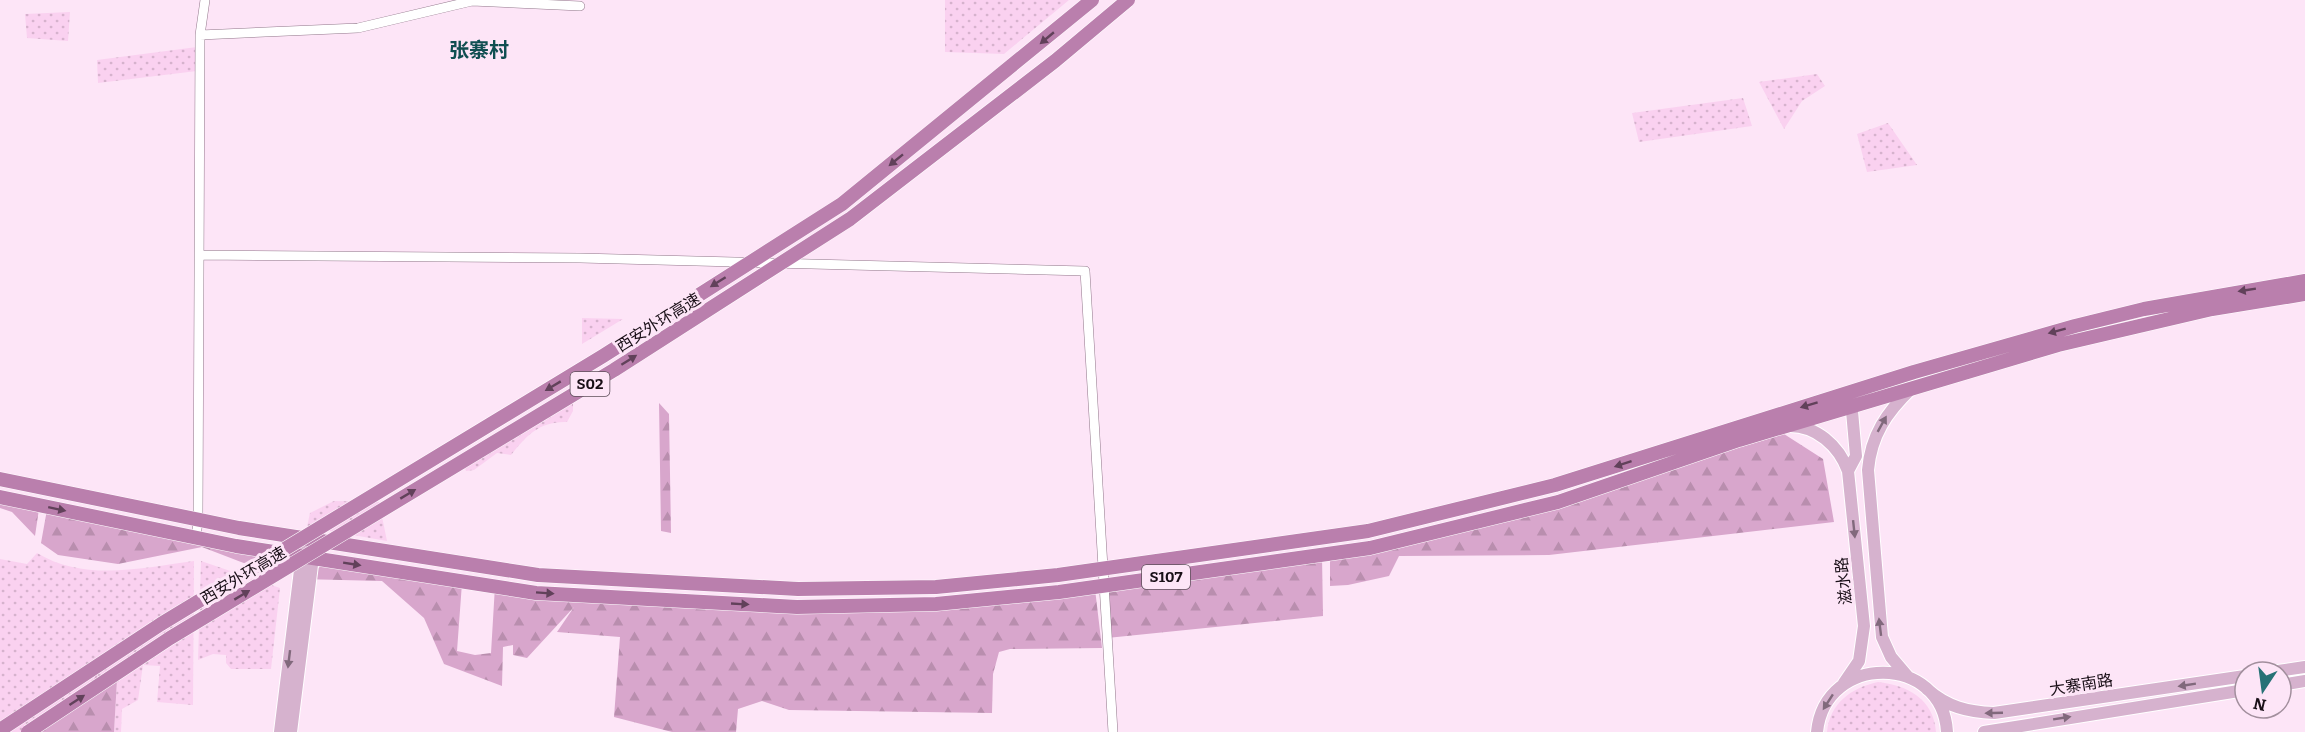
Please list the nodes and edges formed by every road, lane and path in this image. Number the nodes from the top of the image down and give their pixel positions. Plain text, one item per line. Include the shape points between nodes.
1 (205, 0) edge
2 (1092, 0) edge
3 (1128, 0) edge
4 (580, 6) dead end
5 (200, 35) junction
6 (199, 255) junction
7 (2305, 281) edge
8 (2305, 294) edge
9 (1912, 388) junction
10 (1850, 392) junction
11 (1851, 408) junction
12 (1787, 426) junction
13 (1856, 456) junction
14 (1868, 470) junction
15 (1848, 471) junction
16 (0, 479) edge
17 (0, 497) edge
18 (198, 520) junction
19 (196, 538) junction
20 (309, 539) junction
21 (307, 557) junction
22 (1102, 569) junction
23 (1105, 586) junction
24 (1908, 677) junction
25 (2233, 678) edge
26 (1844, 683) junction
27 (1927, 689) junction
28 (2233, 692) edge
29 (0, 730) edge
30 (28, 732) edge
31 (280, 732) edge
32 (291, 732) edge
33 (1113, 732) edge
34 (1817, 732) edge
35 (1947, 732) edge
36 (1984, 732) edge

1 - 5 street
2 -> 29 highway, 西安外环高速 / S02, bridge via 842,204 603,356 160,624
30 -> 3 highway, 西安外环高速 / S02, bridge via 170,638 614,370 849,219
4 - 5 street via 471,1 358,28
5 - 6 street
6 - 18 street
6 - 22 street via 580,258 1085,271
7 -> 10 highway, S107 via 2144,309
8 - 9 highway, S107 via 2128,327
9 - 11 highway, S107
14 -> 9 main road, 滋水路 via 1871,448 1881,424
10 - 11 main road
10 -> 22 highway, S107 via 1555,485 1368,531
11 - 12 highway, S107
11 - 13 main road
12 - 15 main road via 1801,427 1825,438 1840,454
12 - 23 highway, S107 via 1558,502 1370,548
13 - 14 main road
13 - 15 main road
24 -> 14 main road, 滋水路 via 1891,657 1882,637
15 -> 26 main road, 滋水路 via 1864,626 1858,661
16 - 18 highway, S107
17 -> 19 highway, S107
18 - 19 street
18 - 20 highway, S107
19 - 21 highway, S107
20 - 21 main road
20 - 22 highway, S107 via 538,575 798,589 936,586
21 -> 23 highway, S107 via 536,592 797,607 936,604
21 -> 31 main road
21 - 32 main road
22 - 23 street
23 - 33 street
24 - 26 main road via 1887,671 1864,674
24 - 27 main road, 大寨南路
25 -> 27 main road, 大寨南路 via 1994,713 1946,704
26 -> 34 main road, 滋水路 via 1828,699 1818,719
27 - 35 main road via 1941,707
36 -> 28 main road, 大寨南路

